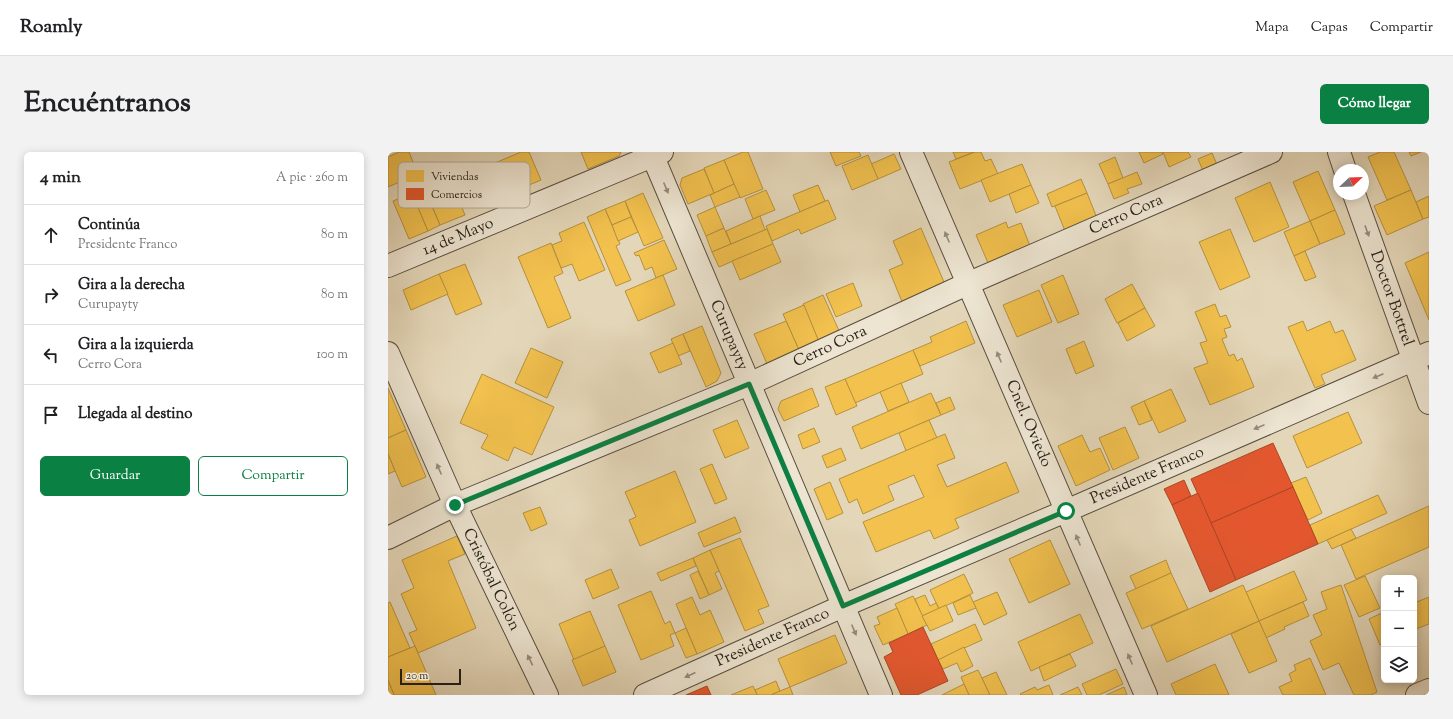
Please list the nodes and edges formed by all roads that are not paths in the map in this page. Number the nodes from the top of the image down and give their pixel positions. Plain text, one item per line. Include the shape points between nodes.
1 (911, 152) edge
2 (1271, 152) edge
3 (1339, 152) edge
4 (655, 153) edge
5 (1343, 164) edge
6 (1356, 200) edge
7 (530, 206) edge
8 (525, 208) edge
9 (388, 266) edge
10 (967, 284) junction
11 (388, 353) edge
12 (1421, 357) edge
13 (749, 384) junction
14 (1429, 403) edge
15 (455, 505) junction
16 (1066, 511) junction
17 (388, 538) edge
18 (843, 606) junction
19 (1429, 690) edge
20 (547, 695) edge
21 (645, 695) edge
22 (881, 695) edge
23 (1146, 695) edge
24 (1417, 695) edge

10 -> 1 street, Cnel. Oviedo
2 - 10 street, Cerro Cora
3 - 5 street
4 - 7 street, 14 de Mayo
4 -> 13 street, Curupayty
6 -> 12 street, Doctor Bottrel
8 - 9 street, 14 de Mayo
10 - 13 street, Cerro Cora
16 -> 10 street, Cnel. Oviedo
15 -> 11 street, Cristóbal Colón
12 - 14 street, Doctor Bottrel
12 -> 16 street, Presidente Franco
13 - 15 street, Cerro Cora
13 - 18 street, Curupayty
15 - 17 street, Cerro Cora
20 -> 15 street, Cristóbal Colón
16 - 18 street, Presidente Franco
23 -> 16 street, Cnel. Oviedo
18 -> 21 street, Presidente Franco
18 -> 22 street, Curupayty
19 - 24 street

